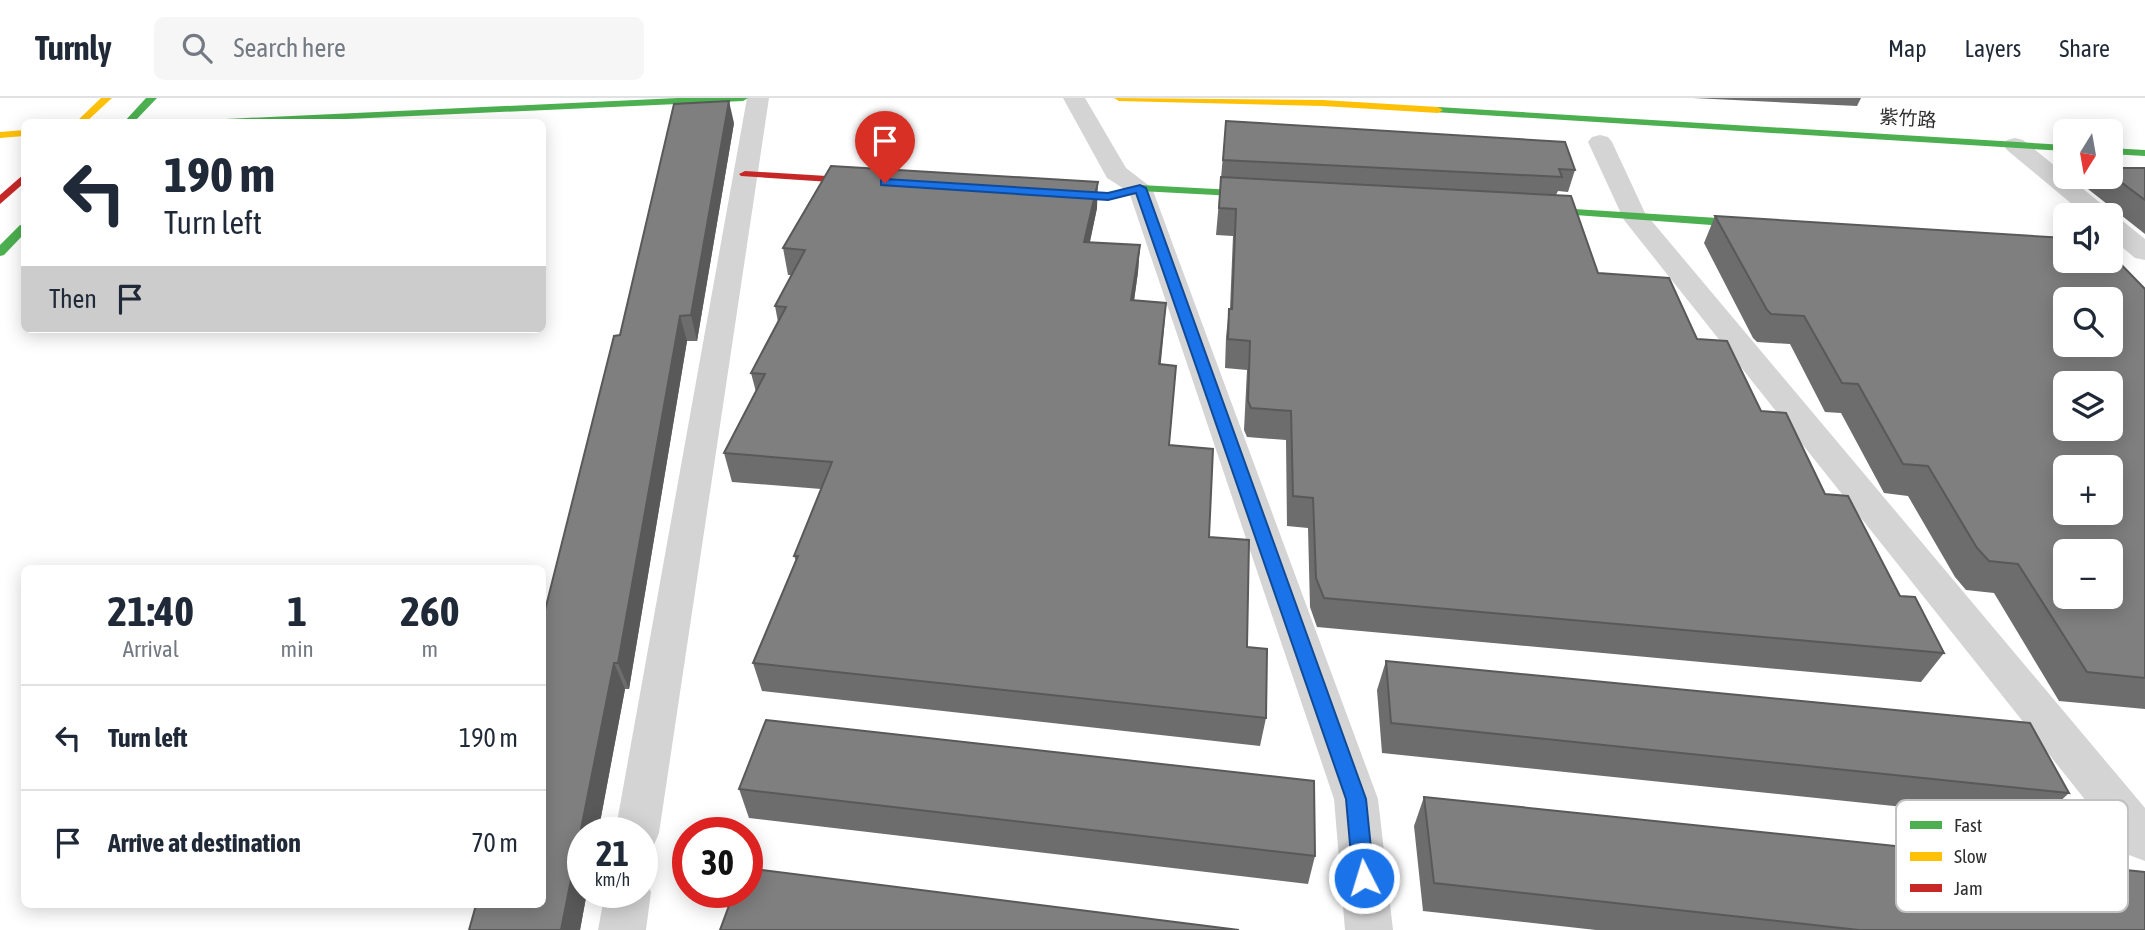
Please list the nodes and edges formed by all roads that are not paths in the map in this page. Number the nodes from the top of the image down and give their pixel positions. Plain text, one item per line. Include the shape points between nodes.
1 (107, 98) edge
2 (152, 98) edge
3 (743, 98) edge
4 (758, 98) edge
5 (1074, 98) edge
6 (1119, 98) edge
7 (84, 119) edge
8 (132, 119) edge
9 (291, 119) edge
10 (21, 133) edge
11 (0, 135) edge
12 (1600, 142) dead end
13 (2015, 145) junction
14 (2053, 147) edge
15 (2123, 152) edge
16 (2145, 153) edge
17 (745, 174) junction
18 (21, 180) edge
19 (899, 183) edge
20 (1140, 188) junction
21 (1024, 191) edge
22 (1291, 196) edge
23 (0, 201) edge
24 (2085, 203) edge
25 (1510, 208) edge
26 (1633, 215) junction
27 (1786, 226) edge
28 (21, 231) edge
29 (2123, 235) edge
30 (2123, 250) edge
31 (0, 252) edge
32 (2144, 252) edge
33 (2111, 800) edge
34 (640, 817) edge
35 (2128, 820) edge
36 (2145, 841) edge
37 (625, 908) edge
38 (622, 930) edge
39 (1369, 930) edge

1 - 7 street
2 - 8 street
3 - 9 street
4 - 17 street
5 - 20 street via 1116,173
6 - 13 street, 紫竹路 via 1337,103
10 - 11 street
12 - 26 street
13 - 14 street, 紫竹路
13 - 24 street
15 - 16 street
17 - 19 street
17 - 34 street
18 - 23 street
20 - 21 street via 1108,197
20 - 22 street
20 - 39 street via 1356,799
25 - 26 street
26 - 27 street
26 - 33 street
28 - 31 street
29 - 32 street
30 - 32 street
35 - 36 street
37 - 38 street

